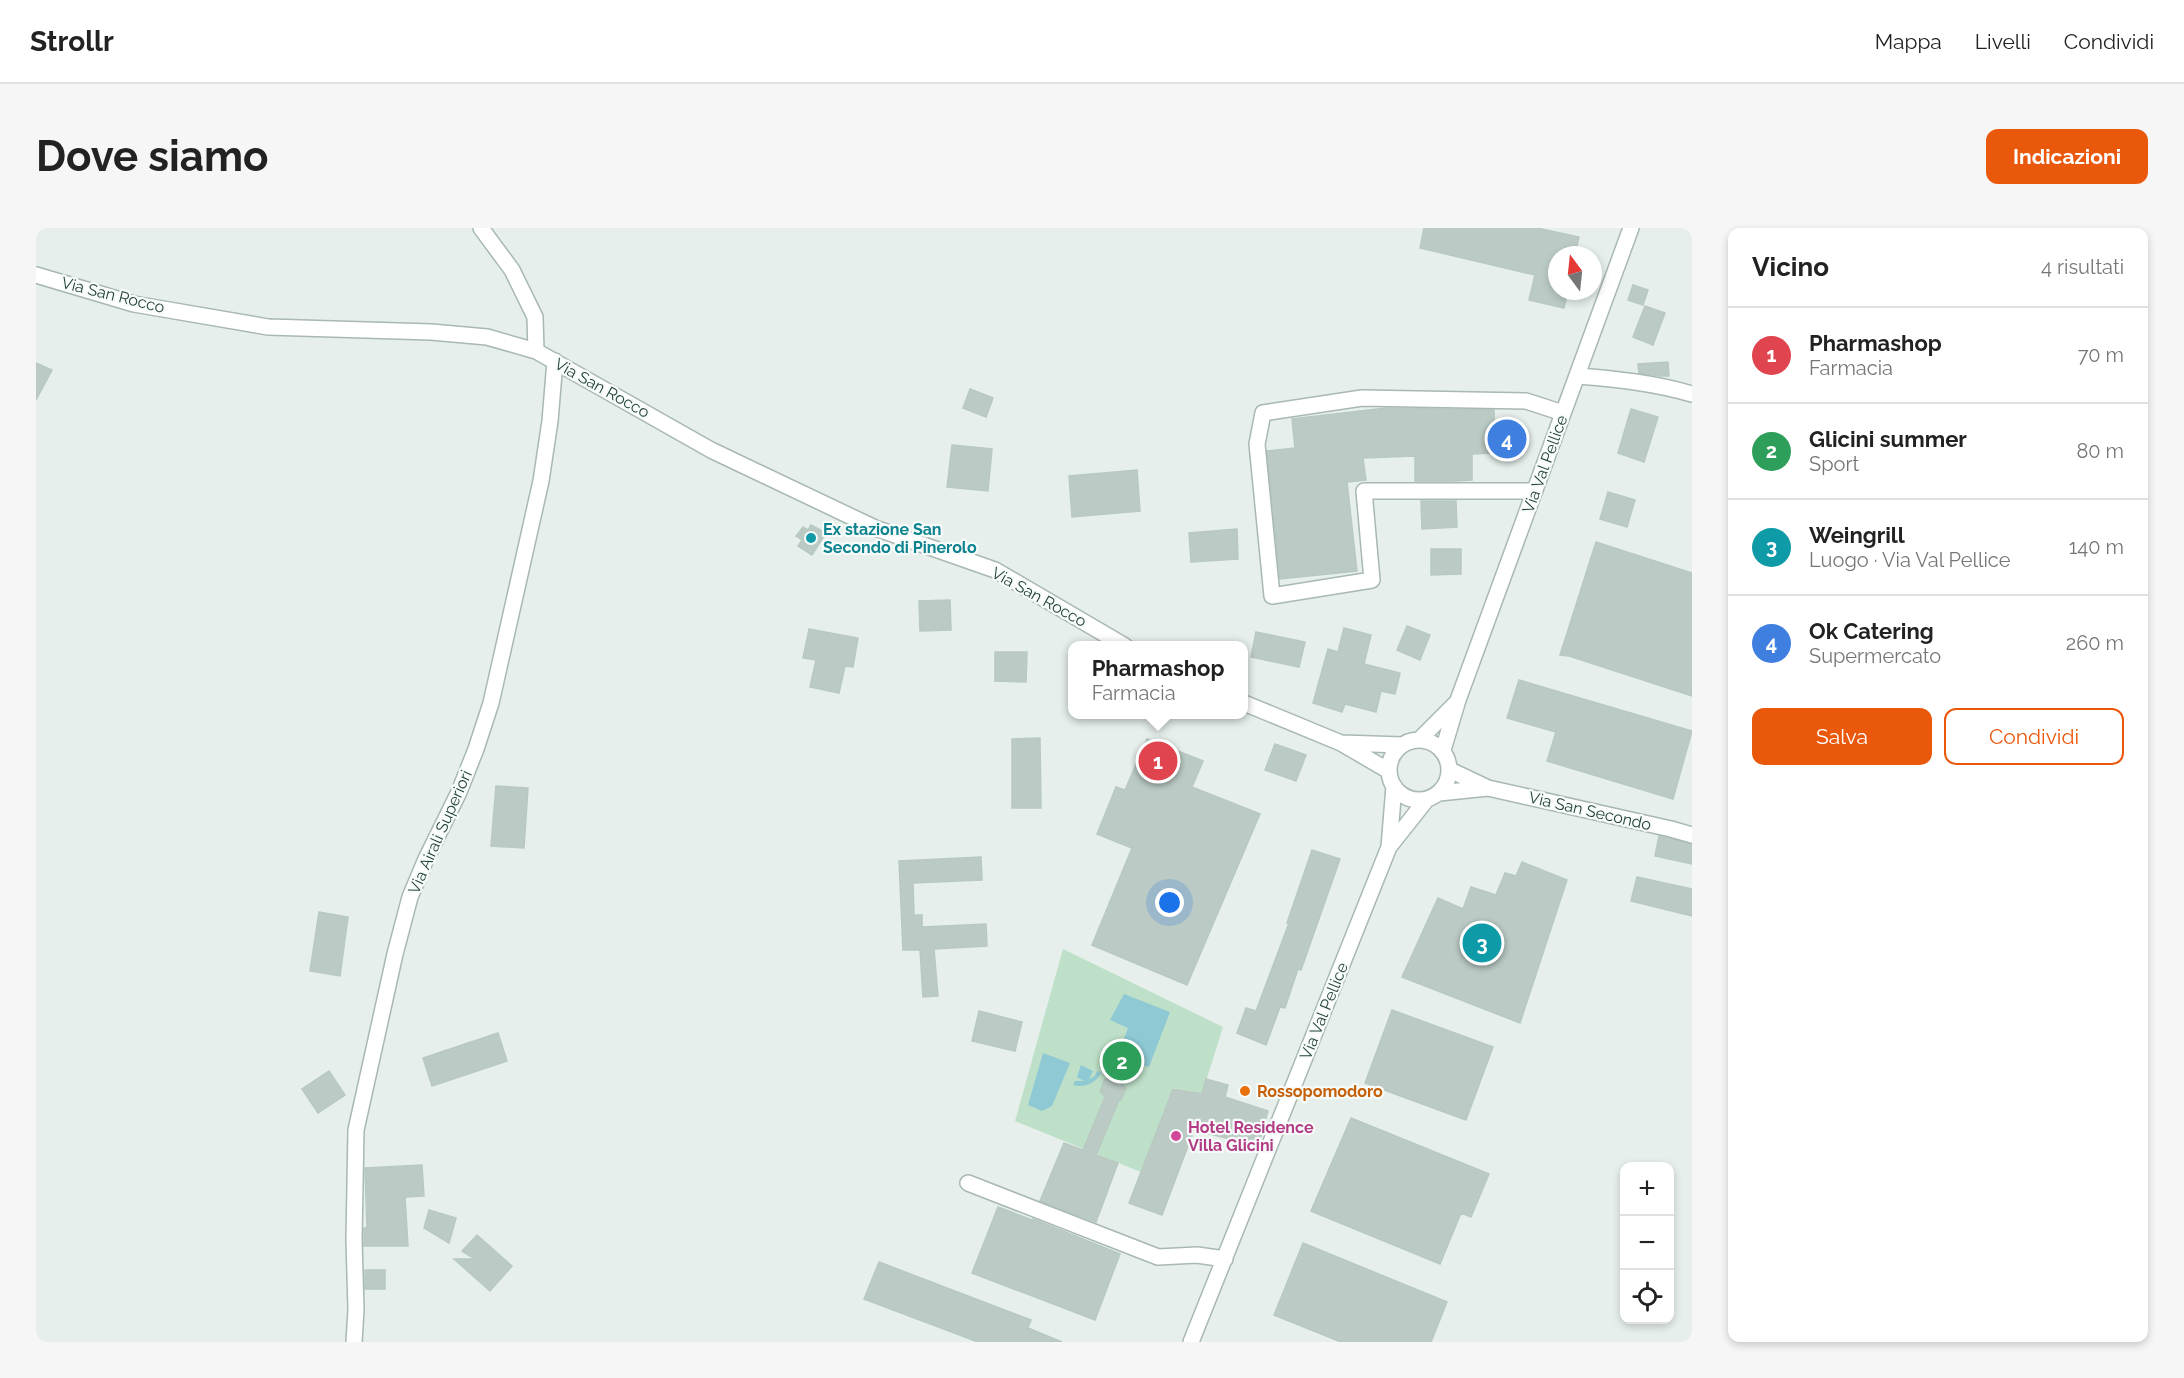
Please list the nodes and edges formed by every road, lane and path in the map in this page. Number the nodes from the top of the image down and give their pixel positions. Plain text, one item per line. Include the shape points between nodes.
1 (481, 228) edge
2 (1631, 228) edge
3 (36, 274) edge
4 (536, 351) junction
5 (555, 361) junction
6 (1577, 376) junction
7 (1692, 394) edge
8 (1563, 413) junction
9 (1535, 491) junction
10 (1118, 641) edge
11 (1458, 700) junction
12 (1248, 705) edge
13 (1420, 739) junction
14 (1341, 742) junction
15 (1402, 745) junction
16 (1443, 750) junction
17 (1450, 770) junction
18 (1391, 779) junction
19 (1488, 788) junction
20 (1433, 796) junction
21 (1692, 835) edge
22 (1389, 847) junction
23 (968, 1184) dead end
24 (1225, 1259) junction
25 (354, 1342) edge
26 (1191, 1342) edge

1 - 4 street via 512,270 535,317
2 - 6 street, Via Val Pellice
3 - 4 street, Via San Rocco via 134,304 268,327 487,337
4 - 5 street, Via San Rocco
5 - 10 street, Via San Rocco via 711,450 875,528 995,570
5 - 25 street, Via Airali Superiori via 541,481 491,702 459,792 410,897 356,1130
6 - 7 street via 1660,385
6 - 8 street, Via Val Pellice
8 - 9 street, Via Val Pellice
8 - 9 street via 1526,401 1362,398 1263,413 1257,444 1272,596 1372,580 1365,491
9 - 11 street, Via Val Pellice
11 - 13 street
11 - 16 street, Via Val Pellice
12 - 14 street
13 - 15 street
13 - 16 street
14 - 15 street
14 - 18 street
15 - 18 street via 1391,758
16 - 17 street
17 - 19 street
17 - 20 street via 1446,785
18 - 20 street via 1411,799
18 - 22 street
19 - 20 street
19 - 21 street, Via San Secondo
20 - 22 street
22 - 24 street, Via Val Pellice
23 - 24 street via 1158,1257 1197,1255
24 - 26 street, Via Val Pellice

